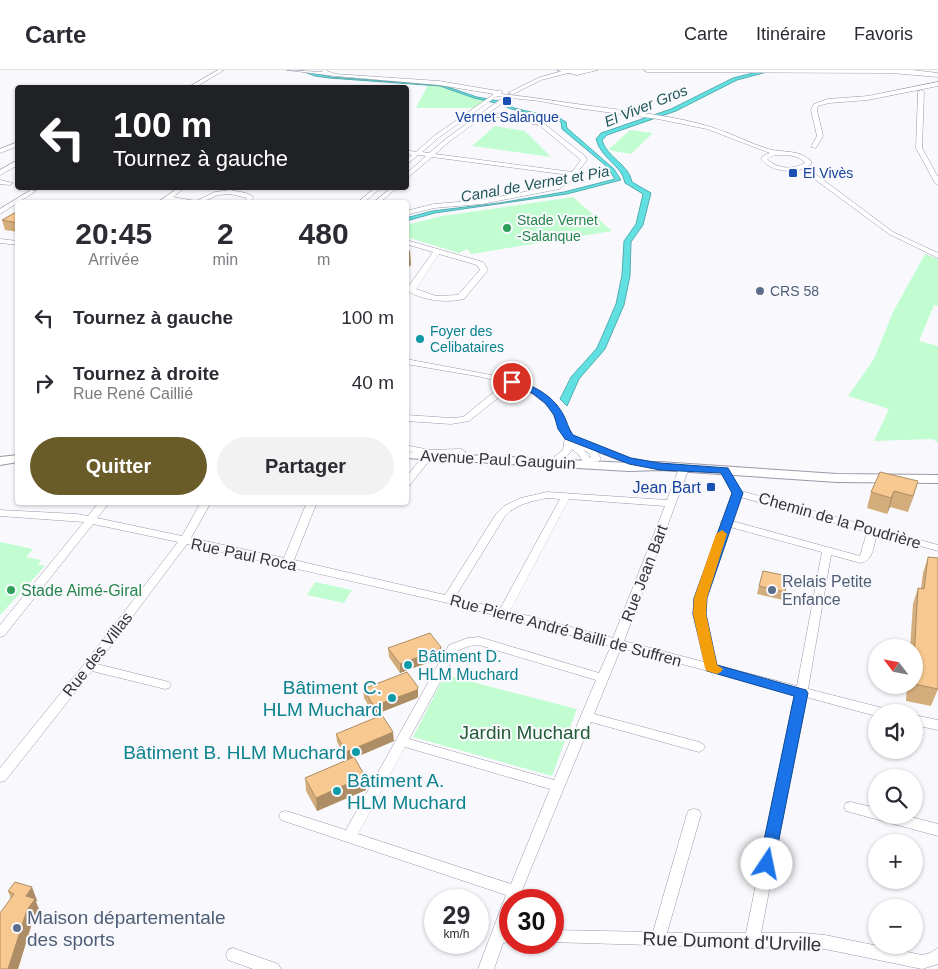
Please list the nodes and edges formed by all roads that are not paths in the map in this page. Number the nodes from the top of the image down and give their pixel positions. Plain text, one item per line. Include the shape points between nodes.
1 (222, 70) edge
2 (289, 70) edge
3 (554, 70) edge
4 (560, 70) edge
5 (596, 70) edge
6 (646, 70) edge
7 (931, 70) edge
8 (778, 71) edge
9 (326, 72) edge
10 (570, 72) junction
11 (938, 75) edge
12 (936, 84) edge
13 (194, 85) edge
14 (921, 92) dead end
15 (497, 95) junction
16 (508, 95) junction
17 (486, 113) junction
18 (15, 145) edge
19 (814, 147) junction
20 (0, 151) edge
21 (409, 151) edge
22 (768, 152) junction
23 (423, 153) junction
24 (784, 153) junction
25 (806, 158) junction
26 (409, 161) edge
27 (15, 164) edge
28 (806, 166) junction
29 (792, 169) junction
30 (0, 173) edge
31 (409, 173) edge
32 (572, 174) junction
33 (813, 175) junction
34 (0, 182) edge
35 (10, 183) dead end
36 (938, 183) edge
37 (179, 190) edge
38 (376, 190) edge
39 (392, 190) edge
40 (33, 191) dead end
41 (239, 191) edge
42 (169, 198) junction
43 (20, 200) edge
44 (165, 200) edge
45 (181, 200) edge
46 (201, 200) edge
47 (248, 200) edge
48 (363, 200) edge
49 (379, 200) edge
50 (15, 204) edge
51 (0, 212) edge
52 (409, 212) edge
53 (0, 241) edge
54 (15, 243) edge
55 (409, 243) edge
56 (437, 252) junction
57 (938, 256) edge
58 (410, 362) edge
59 (512, 382) junction
60 (409, 418) edge
61 (569, 440) junction
62 (582, 443) junction
63 (409, 451) edge
64 (409, 451) edge
65 (461, 452) junction
66 (430, 455) junction
67 (15, 458) edge
68 (558, 459) junction
69 (0, 461) edge
70 (591, 461) junction
71 (629, 461) junction
72 (660, 466) junction
73 (684, 468) junction
74 (724, 470) junction
75 (938, 472) edge
76 (938, 479) edge
77 (409, 480) edge
78 (737, 493) junction
79 (566, 496) junction
80 (671, 503) junction
81 (103, 505) edge
82 (204, 505) edge
83 (311, 505) edge
84 (0, 513) edge
85 (90, 521) junction
86 (725, 522) junction
87 (873, 529) junction
88 (184, 542) junction
89 (938, 548) edge
90 (827, 551) junction
91 (288, 562) junction
92 (398, 588) joint
93 (448, 599) junction
94 (503, 614) junction
95 (0, 633) edge
96 (617, 644) junction
97 (89, 666) junction
98 (711, 668) junction
99 (603, 678) junction
100 (166, 685) dead end
101 (801, 693) junction
102 (868, 709) edge
103 (586, 716) junction
104 (923, 722) edge
105 (938, 725) edge
106 (403, 742) junction
107 (699, 747) dead end
108 (0, 778) edge
109 (557, 786) junction
110 (851, 807) dead end
111 (868, 812) edge
112 (694, 814) dead end
113 (286, 816) dead end
114 (916, 824) edge
115 (938, 830) edge
116 (350, 836) junction
117 (516, 889) edge
118 (499, 893) edge
119 (564, 937) edge
120 (658, 939) junction
121 (752, 941) junction
122 (499, 945) edge
123 (233, 955) dead end
124 (938, 956) edge
125 (273, 969) edge
126 (486, 969) edge

1 - 13 street
2 - 9 street
3 - 16 street
4 - 10 main road
5 - 10 main road
6 - 8 main road
7 - 11 main road
8 - 11 main road
9 - 15 street via 439,83
10 - 16 street via 539,79
12 - 19 street via 868,98 820,102 814,107 820,136
14 - 36 street via 919,148
15 - 16 street
15 - 23 street via 436,137
16 - 17 street
16 - 22 street via 709,128
17 - 23 street
17 - 32 street via 546,126 583,157
18 - 20 street
19 - 24 street
19 - 25 street
21 - 23 street
22 - 24 street
22 - 29 street via 764,159 767,163
23 - 26 street
23 - 31 street
23 - 32 street
24 - 25 street
25 - 28 street
27 - 30 street
28 - 29 street
28 - 33 street
29 - 33 street
32 - 52 street via 562,186 551,190
33 - 57 street via 891,233
34 - 35 street
37 - 42 street
38 - 48 street
39 - 49 street
40 - 43 street
41 - 46 street via 215,192
41 - 47 street
42 - 44 street
42 - 45 street
50 - 51 street
53 - 54 street
55 - 56 street
56 - 56 street via 412,290 450,299 461,297 484,268
58 - 59 street
59 - 60 street via 466,419
59 - 61 street via 536,391 548,401 559,414
61 - 62 street
61 - 68 street via 568,451
61 - 70 street
62 - 70 street via 593,452
62 - 71 street
63 - 65 street, Avenue Paul Gauguin
64 - 66 street, Avenue Paul Gauguin
65 - 66 street, Avenue Paul Gauguin
65 - 68 street, Avenue Paul Gauguin
66 - 68 street, Avenue Paul Gauguin
66 - 77 street
67 - 69 street
68 - 70 street, Avenue Paul Gauguin
70 - 71 street, Avenue Paul Gauguin
70 - 72 street, Avenue Paul Gauguin
71 - 72 street, Avenue Paul Gauguin
72 - 73 street
73 - 74 street
73 - 80 street, Rue Jean Bart
74 - 75 street
74 - 76 street via 837,478
74 - 78 street, Chemin de la Poudrière
78 - 86 street
78 - 87 street, Chemin de la Poudrière
79 - 80 street
79 - 93 street via 540,496 507,508
79 - 94 street
80 - 96 street, Rue Jean Bart
81 - 85 street
82 - 88 street, Rue des Villas
83 - 91 street
84 - 85 street, Rue Paul Roca via 76,517
85 - 88 street, Rue Paul Roca
85 - 95 street
86 - 90 street
86 - 98 street via 700,598 699,614
87 - 89 street, Chemin de la Poudrière
87 - 90 street via 865,558 861,560
88 - 91 street, Rue Paul Roca
88 - 97 street, Rue des Villas
90 - 101 street
91 - 92 street, Rue Paul Roca
92 - 93 street, Rue Pierre André Bailli de Suffren
93 - 94 street, Rue Pierre André Bailli de Suffren
94 - 96 street, Rue Pierre André Bailli de Suffren
96 - 98 street, Rue Pierre André Bailli de Suffren
96 - 99 street, Rue Jean Bart
97 - 100 street
97 - 108 street, Rue des Villas
98 - 101 street, Rue Pierre André Bailli de Suffren
99 - 103 street, Rue Jean Bart
99 - 106 street via 478,641 462,643 453,648
101 - 102 street, Rue Pierre André Bailli de Suffren
101 - 121 street
103 - 107 street
103 - 109 street, Rue Jean Bart
104 - 105 street
106 - 109 street
106 - 116 street
109 - 117 street, Rue Jean Bart
110 - 111 street
112 - 120 street
113 - 116 street
114 - 115 street
116 - 118 street
119 - 120 street, Rue Dumont d'Urville
120 - 121 street, Rue Dumont d'Urville
121 - 124 street, Rue Dumont d'Urville via 825,942 922,962
122 - 126 street, Rue Jean Bart
123 - 125 street

